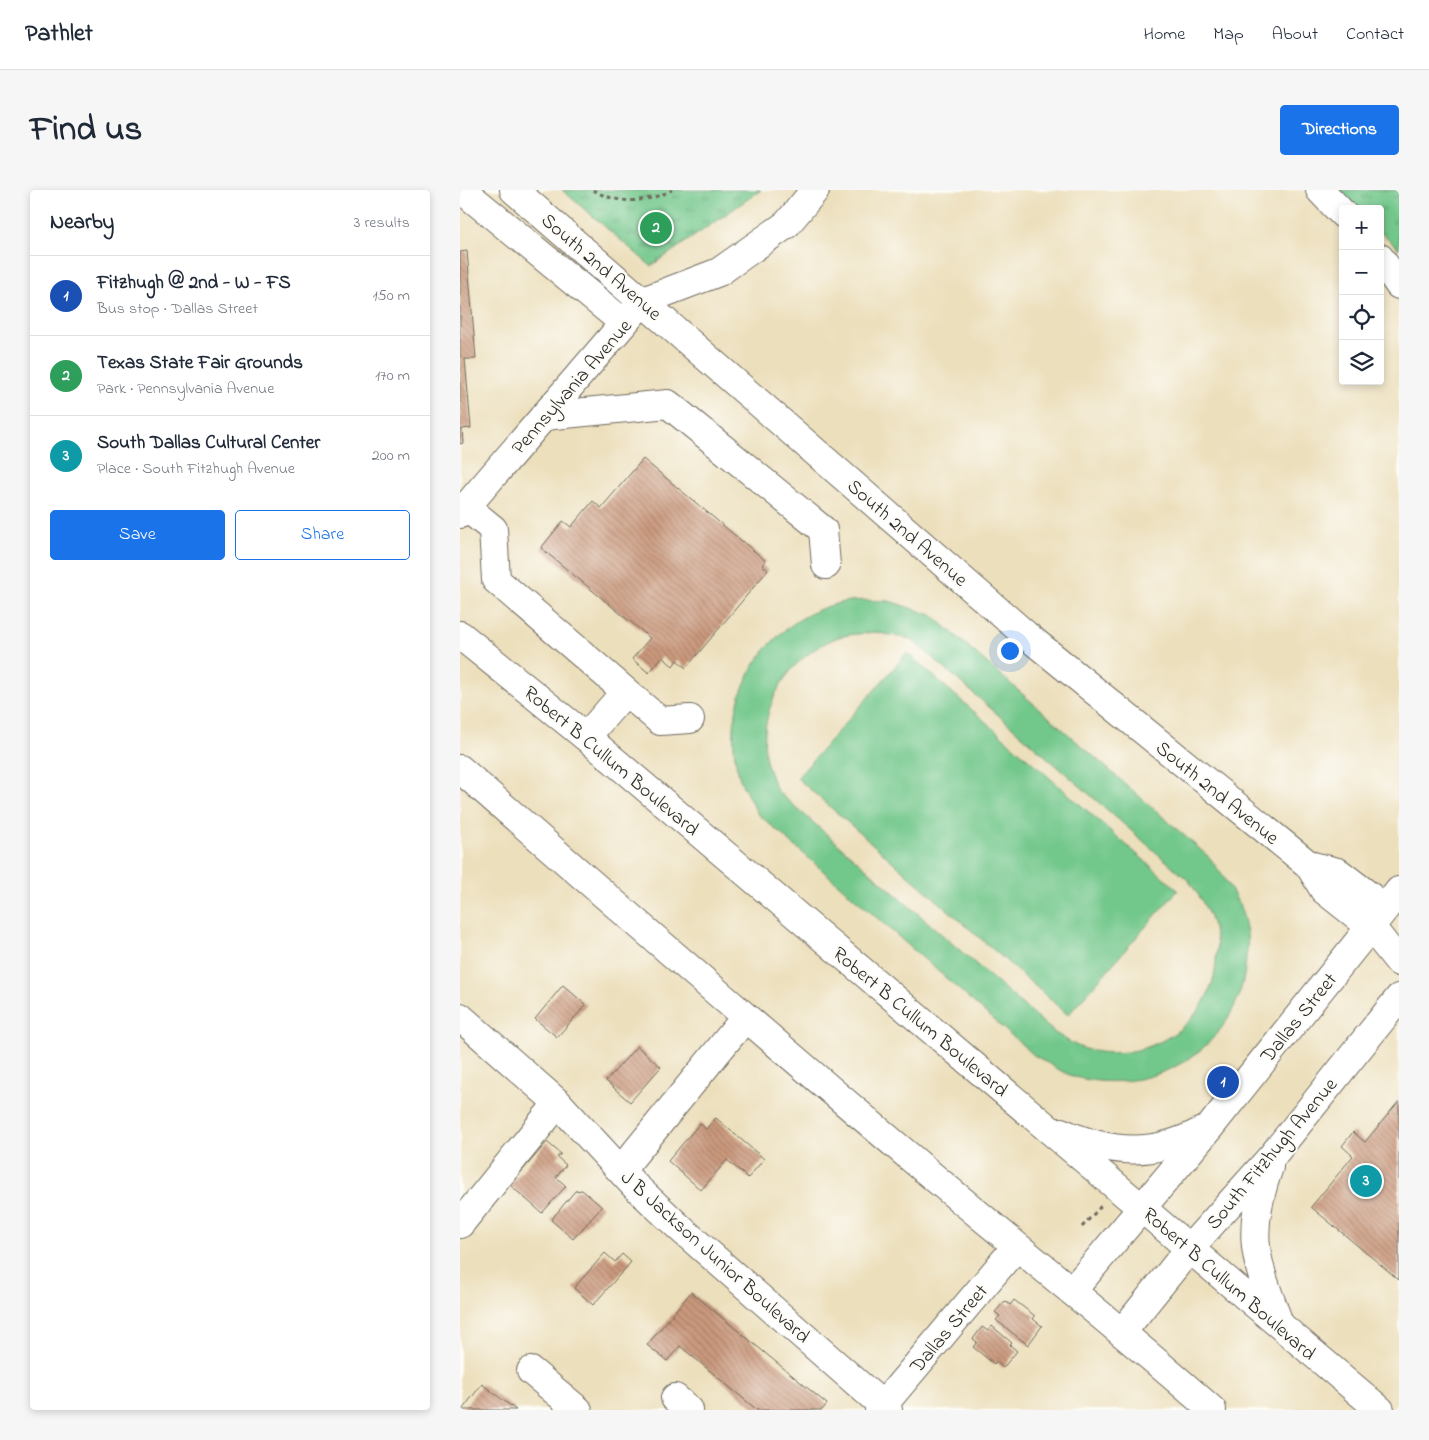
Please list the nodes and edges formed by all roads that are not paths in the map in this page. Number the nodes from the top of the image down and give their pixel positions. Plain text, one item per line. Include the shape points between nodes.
1 (462, 190) edge
2 (514, 190) edge
3 (815, 190) edge
4 (1320, 190) edge
5 (1339, 210) edge
6 (1384, 264) edge
7 (1399, 285) edge
8 (644, 301) junction
9 (624, 324) junction
10 (544, 416) junction
11 (463, 510) edge
12 (826, 565) dead end
13 (460, 635) edge
14 (625, 692) junction
15 (690, 719) dead end
16 (586, 737) junction
17 (460, 769) edge
18 (1385, 909) edge
19 (1399, 962) edge
20 (1399, 998) edge
21 (460, 1017) edge
22 (745, 1018) junction
23 (558, 1103) junction
24 (1044, 1124) junction
25 (1210, 1127) junction
26 (1273, 1155) junction
27 (621, 1170) junction
28 (1141, 1207) junction
29 (460, 1224) edge
30 (1016, 1247) junction
31 (1189, 1249) junction
32 (1072, 1291) junction
33 (1281, 1327) junction
34 (1123, 1331) junction
35 (531, 1371) dead end
36 (883, 1409) edge
37 (578, 1410) edge
38 (1212, 1410) edge
39 (1380, 1410) edge

1 - 9 main road
2 - 8 main road, South 2nd Avenue
3 - 8 main road, Pennsylvania Avenue via 787,224 719,272
4 - 5 main road
6 - 7 main road
8 - 9 main road, Pennsylvania Avenue
8 - 18 main road, South 2nd Avenue via 1026,635 1309,865 1324,890
9 - 10 main road, Pennsylvania Avenue
10 - 11 main road, Pennsylvania Avenue
10 - 12 main road via 668,404 823,530
11 - 14 main road via 492,529 496,580
13 - 16 main road, Robert B Cullum Boulevard
14 - 15 main road via 660,721
14 - 16 main road
16 - 24 main road, Robert B Cullum Boulevard
17 - 22 main road
18 - 19 main road, South 2nd Avenue
18 - 25 main road, Dallas Street
20 - 26 main road, South Fitzhugh Avenue
21 - 23 main road, J B Jackson Junior Boulevard
22 - 27 main road
22 - 30 main road
23 - 27 main road, J B Jackson Junior Boulevard
23 - 29 main road
24 - 25 main road via 1076,1138 1144,1150 1166,1147
24 - 28 main road, Robert B Cullum Boulevard
25 - 28 main road, Dallas Street
26 - 31 main road, South Fitzhugh Avenue
26 - 33 main road via 1258,1199 1255,1251
27 - 36 main road, J B Jackson Junior Boulevard via 681,1229
28 - 31 main road, Robert B Cullum Boulevard
28 - 32 main road, Dallas Street
30 - 32 main road
30 - 36 main road, Dallas Street
31 - 33 main road, Robert B Cullum Boulevard
31 - 34 main road, South Fitzhugh Avenue
32 - 34 main road
33 - 39 main road, Robert B Cullum Boulevard
34 - 38 main road
35 - 37 main road

